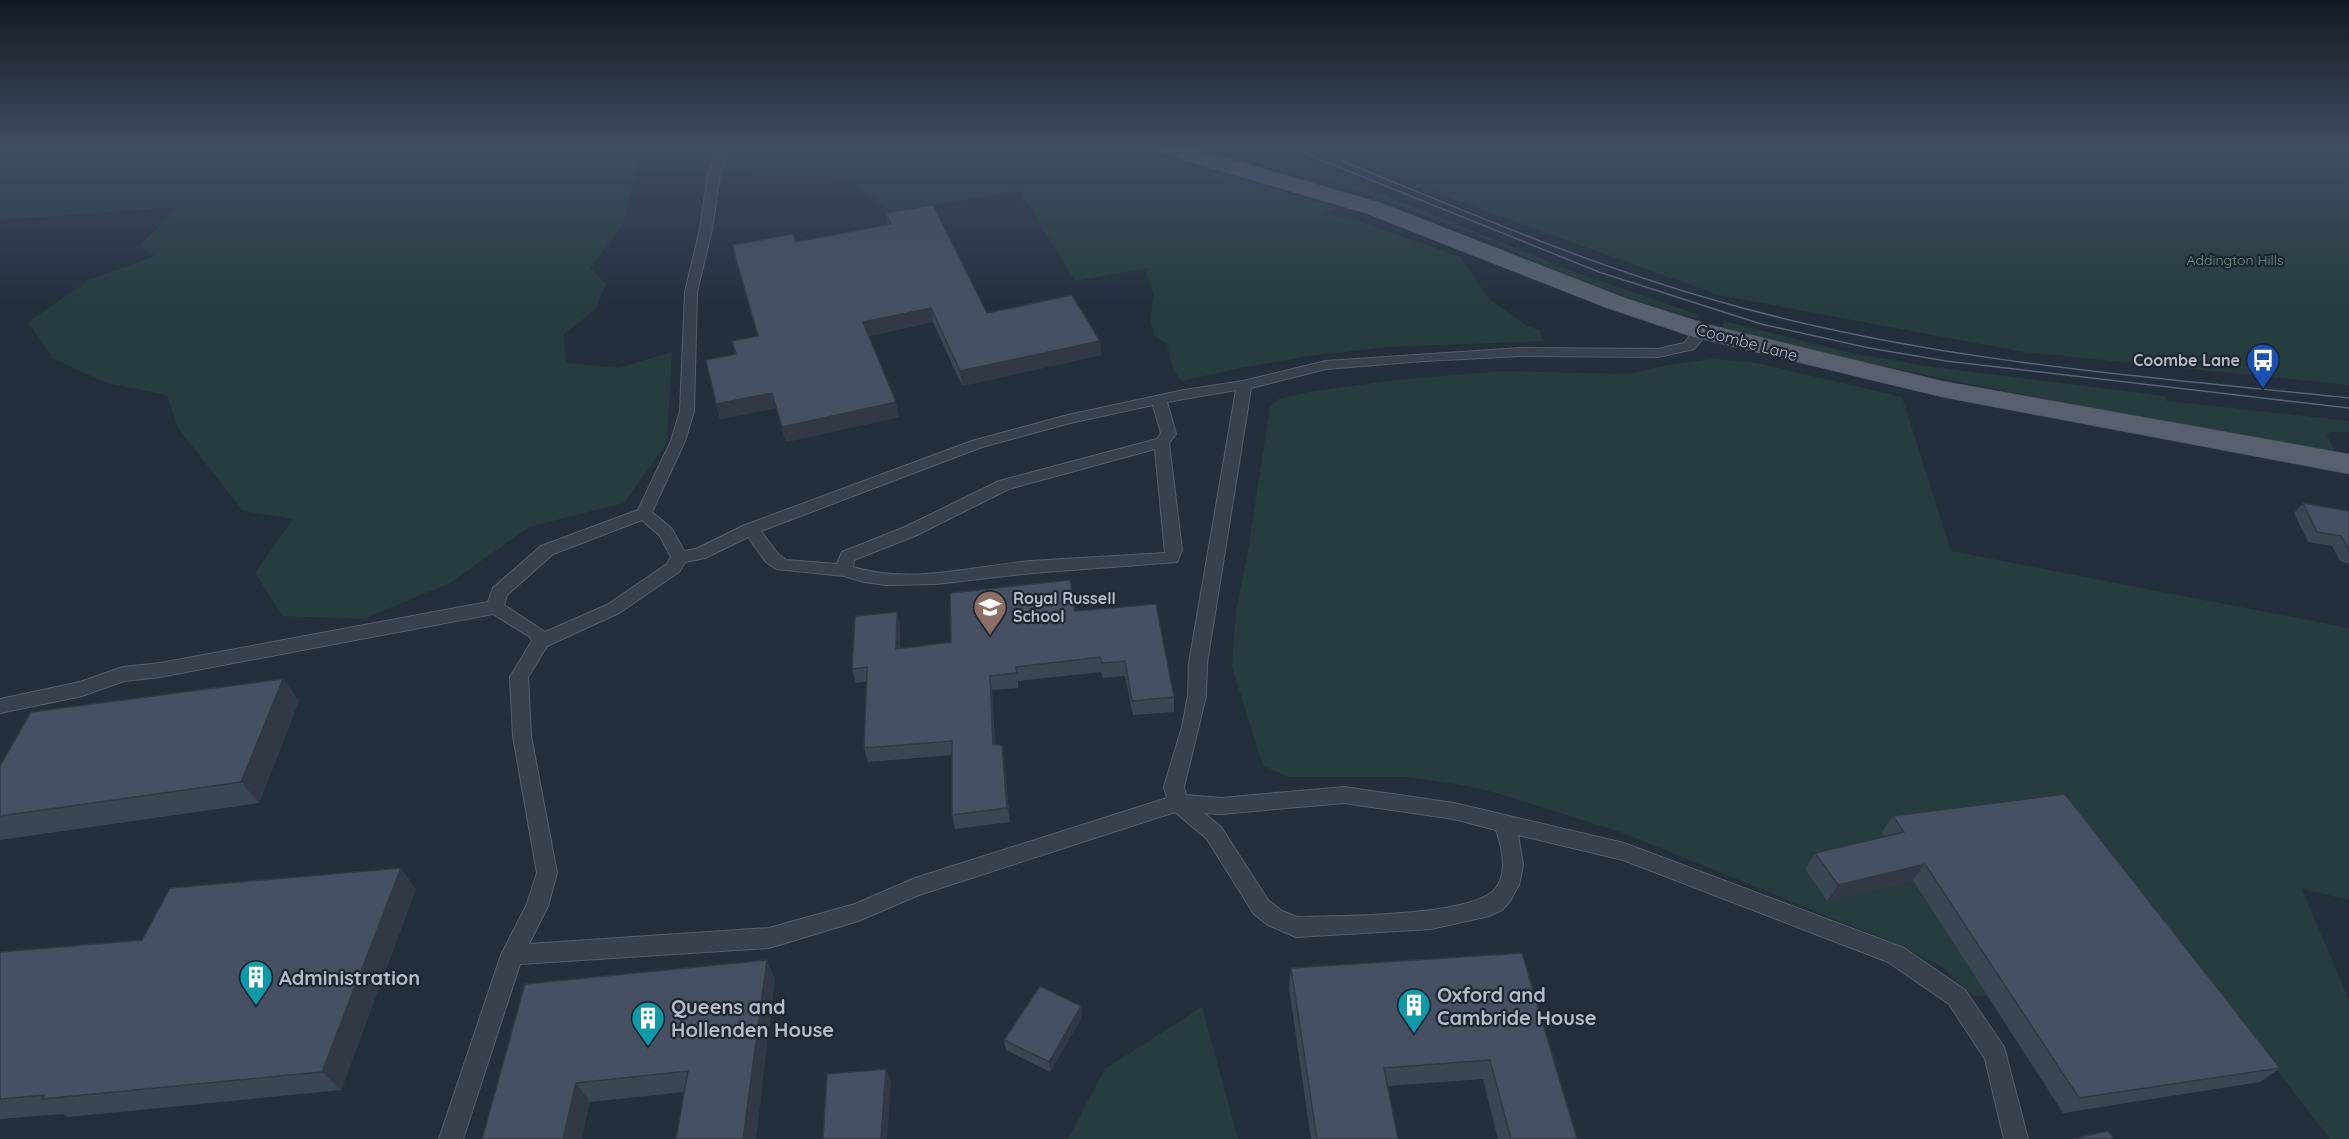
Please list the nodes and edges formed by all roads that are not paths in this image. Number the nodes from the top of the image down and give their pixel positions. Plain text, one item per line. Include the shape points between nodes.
1 (710, 200) edge
2 (1346, 200) edge
3 (1702, 331) junction
4 (1244, 385) junction
5 (1159, 400) junction
6 (1162, 442) junction
7 (2349, 464) edge
8 (644, 513) junction
9 (751, 529) junction
10 (679, 557) junction
11 (845, 570) junction
12 (495, 607) junction
13 (541, 641) junction
14 (0, 706) edge
15 (1178, 803) junction
16 (1504, 823) junction
17 (512, 955) junction
18 (451, 1139) edge
19 (2016, 1139) edge

1 - 8 lane via 690,292 687,411 678,441
2 - 3 main road, Coombe Lane via 1616,303
3 - 4 lane via 1689,346 1658,353 1521,352 1373,360 1296,371
3 - 7 main road, Coombe Lane via 1942,389
4 - 5 lane
4 - 15 lane via 1198,663 1197,696 1174,787
5 - 6 lane via 1169,434
5 - 9 lane via 977,444
6 - 11 lane via 1004,484 911,531 848,556
6 - 11 lane via 1174,550 1171,558 883,580
8 - 10 lane via 666,533
8 - 12 lane via 547,550 499,592
9 - 10 lane via 699,554
9 - 11 lane via 772,558 782,565
10 - 13 lane via 673,568 613,609
12 - 13 lane via 537,633
12 - 14 lane via 123,674 82,689
13 - 17 lane via 519,677 522,736 547,873 537,906
15 - 16 lane via 1221,806 1344,795 1454,811
15 - 16 lane via 1214,833 1261,907 1296,927 1448,917 1487,909 1502,895 1512,871 1513,846
15 - 17 lane via 915,887 858,912 769,938
16 - 19 lane via 1624,852 1896,955 1957,997 1996,1055
17 - 18 lane

